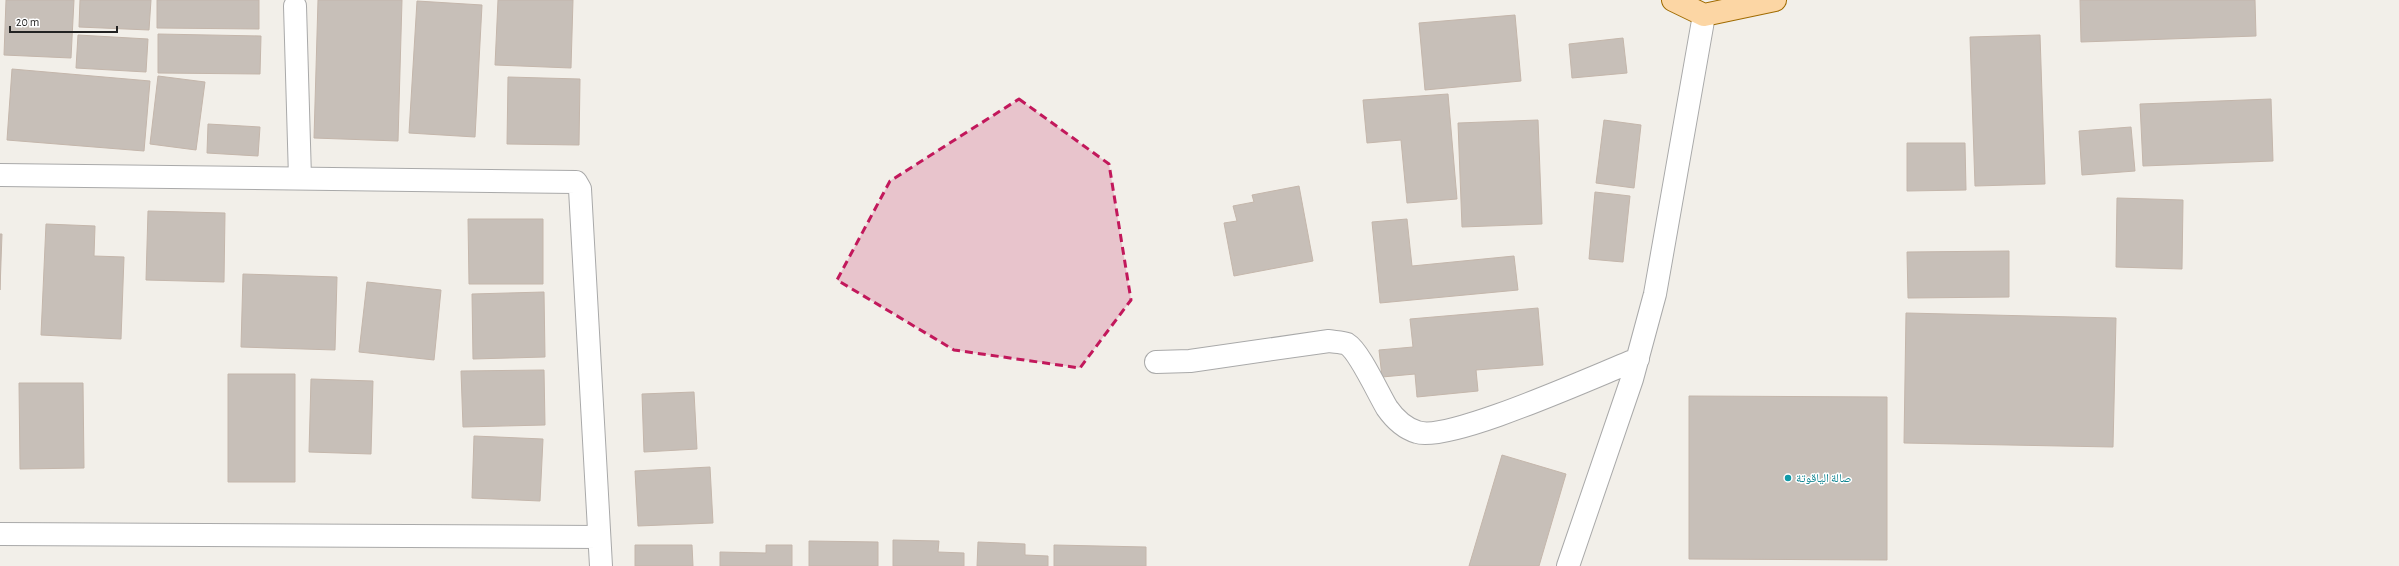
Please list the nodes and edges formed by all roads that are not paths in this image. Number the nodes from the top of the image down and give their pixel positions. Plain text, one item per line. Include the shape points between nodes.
1 (1673, 0) edge
2 (1775, 0) edge
3 (295, 6) dead end
4 (1704, 15) junction
5 (0, 175) edge
6 (300, 178) junction
7 (1638, 359) junction
8 (1156, 362) dead end
9 (0, 534) edge
10 (599, 537) junction
11 (601, 566) edge
12 (1568, 566) edge

1 - 4 main road
2 - 4 main road
3 - 6 street
4 - 7 street via 1655,294
5 - 6 street
6 - 10 street via 576,182 580,189
7 - 8 street via 1504,413 1435,434 1417,432 1394,419 1372,383 1361,357 1347,344 1329,341 1190,361
7 - 12 street
9 - 10 street
10 - 11 street

